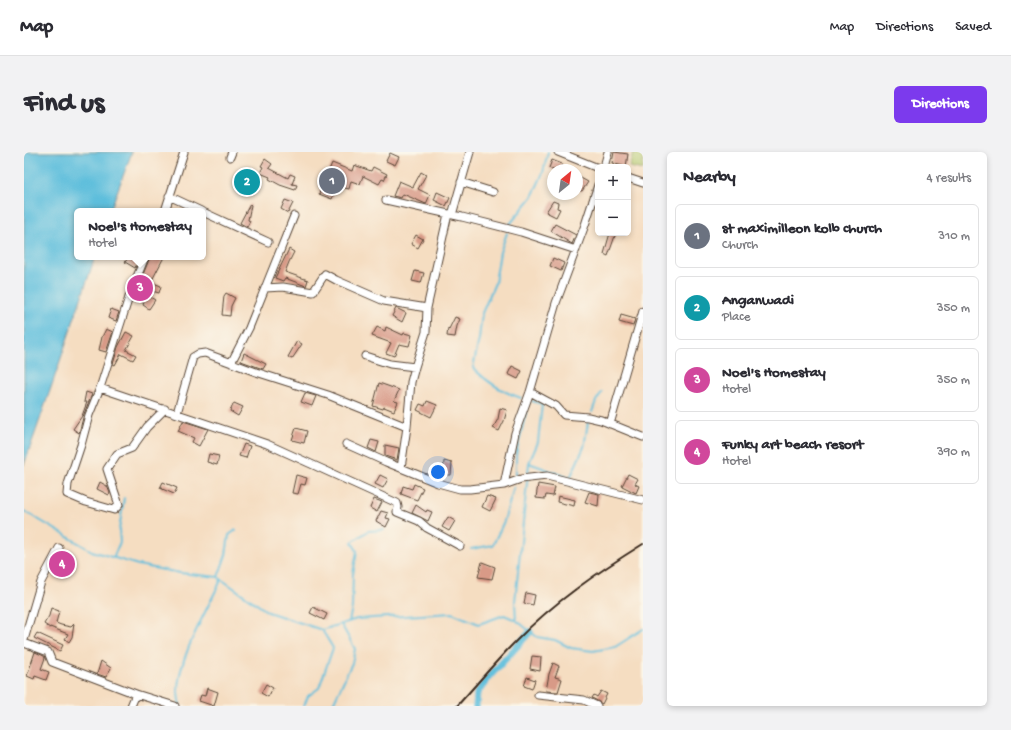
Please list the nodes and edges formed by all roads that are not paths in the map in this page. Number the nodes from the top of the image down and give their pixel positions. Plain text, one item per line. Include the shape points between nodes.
1 (184, 152) edge
2 (470, 152) edge
3 (558, 152) edge
4 (608, 152) edge
5 (605, 164) edge
6 (595, 167) edge
7 (631, 179) edge
8 (461, 182) junction
9 (643, 183) edge
10 (493, 192) dead end
11 (595, 194) edge
12 (169, 196) junction
13 (386, 200) dead end
14 (165, 208) edge
15 (194, 208) edge
16 (206, 214) edge
17 (450, 215) junction
18 (294, 216) dead end
19 (268, 242) dead end
20 (576, 250) junction
21 (144, 260) edge
22 (265, 288) junction
23 (427, 308) junction
24 (643, 311) edge
25 (365, 356) dead end
26 (231, 363) junction
27 (414, 367) junction
28 (100, 388) junction
29 (530, 392) junction
30 (165, 409) junction
31 (177, 414) junction
32 (610, 424) junction
33 (407, 427) junction
34 (643, 438) edge
35 (346, 444) dead end
36 (401, 468) junction
37 (504, 485) junction
38 (643, 500) edge
39 (460, 546) dead end
40 (59, 548) dead end
41 (24, 641) edge
42 (136, 694) junction
43 (538, 696) dead end
44 (131, 706) edge
45 (175, 706) edge
46 (596, 706) edge

1 - 12 street
2 - 8 street
3 - 6 street
4 - 5 street
7 - 9 street
8 - 10 street
8 - 17 street
11 - 20 street
12 - 14 street
12 - 15 street
13 - 17 street
16 - 19 street
17 - 20 street via 521,232
17 - 23 street
18 - 22 street
20 - 29 street via 556,303
21 - 28 street via 130,294
22 - 23 street via 283,287 314,292 325,274 384,300
22 - 26 street
23 - 27 street via 426,332
24 - 32 street
25 - 27 street via 390,364
26 - 31 street via 205,353 193,357
26 - 33 street via 328,395
27 - 33 street
28 - 30 street
28 - 30 street via 68,484 67,494 86,502 114,510 119,505 107,469 117,454 132,448 147,427
29 - 32 street via 556,406 564,415 594,418
29 - 37 street via 515,433
30 - 31 street
31 - 39 street via 267,444 397,503 397,512 419,521
32 - 34 street
33 - 36 street
35 - 36 street
36 - 37 street via 460,489
37 - 38 street via 521,479 547,476
40 - 41 street via 41,582
41 - 42 street via 48,652 52,662
42 - 44 street
42 - 45 street
43 - 46 street via 584,700

